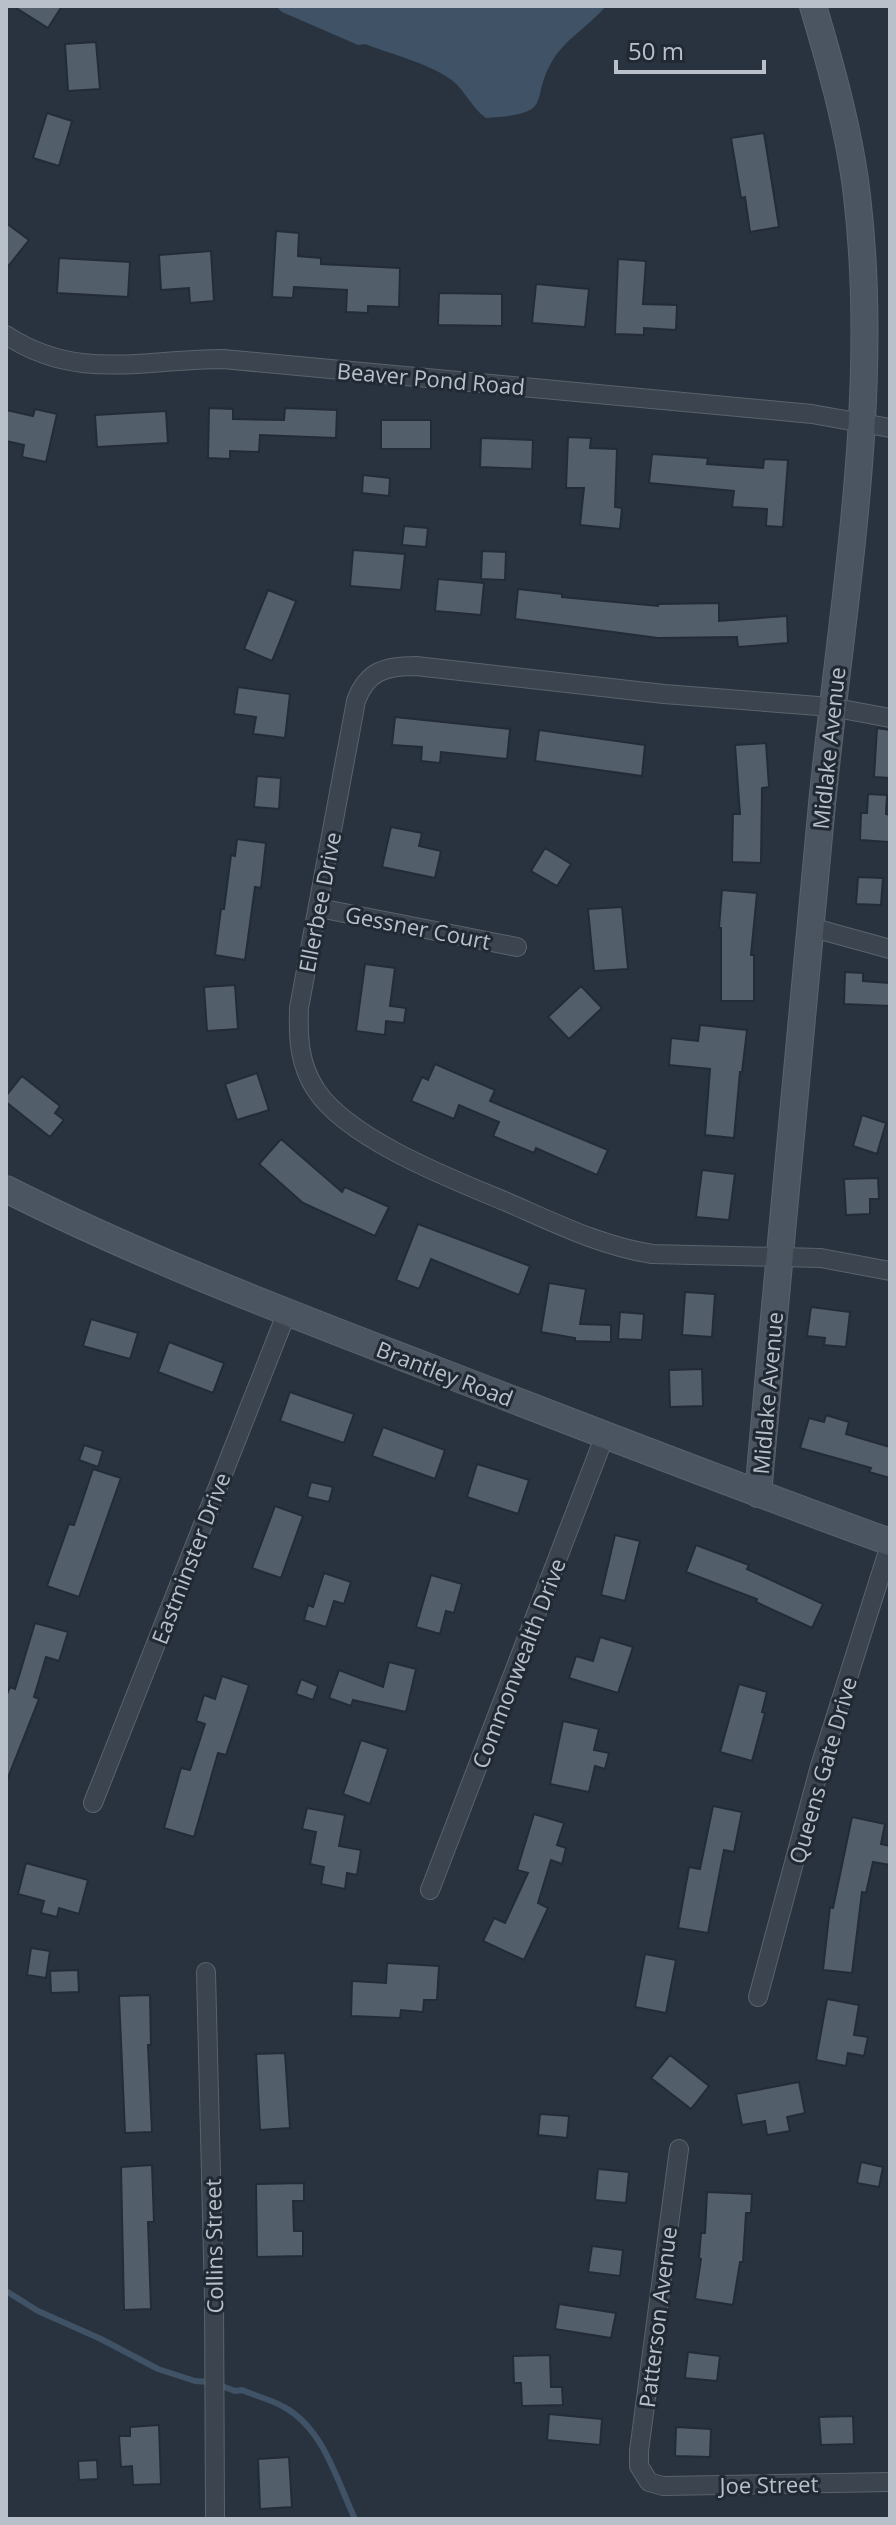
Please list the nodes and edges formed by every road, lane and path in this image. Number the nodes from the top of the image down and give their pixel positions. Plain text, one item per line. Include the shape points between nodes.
1 (813, 6) edge
2 (6, 335) edge
3 (861, 422) junction
4 (890, 428) edge
5 (831, 707) junction
6 (890, 718) edge
7 (319, 908) junction
8 (810, 927) junction
9 (517, 947) dead end
10 (890, 949) edge
11 (6, 1189) edge
12 (780, 1257) junction
13 (890, 1271) edge
14 (287, 1312) junction
15 (605, 1435) junction
16 (758, 1494) junction
17 (890, 1544) edge
18 (93, 1803) dead end
19 (430, 1890) dead end
20 (206, 1972) dead end
21 (758, 1997) dead end
22 (679, 2149) dead end
23 (649, 2482) joint
24 (890, 2482) edge
25 (215, 2519) edge

1 - 3 street, Midlake Avenue via 857,195 865,335
2 - 3 street, Beaver Pond Road via 57,360 85,365 223,359
3 - 4 street, Beaver Pond Road
3 - 5 street, Midlake Avenue
5 - 6 street, Ellerbee Drive
5 - 7 street, Ellerbee Drive via 416,666 373,674 356,701
5 - 8 street, Midlake Avenue
7 - 9 street, Gessner Court
7 - 12 street, Ellerbee Drive via 299,1008 300,1055 325,1102 361,1131 441,1174 627,1250
8 - 10 street
8 - 12 street, Midlake Avenue
11 - 14 street, Brantley Road via 85,1229
12 - 13 street, Ellerbee Drive via 821,1258
12 - 16 street, Midlake Avenue
14 - 15 street, Brantley Road
14 - 18 street, Eastminster Drive
15 - 16 street, Brantley Road
15 - 19 street, Commonwealth Drive
16 - 17 street, Brantley Road
17 - 21 street, Queens Gate Drive via 820,1766
20 - 25 street, Collins Street
22 - 23 street, Patterson Avenue via 639,2451 639,2466
23 - 24 street, Joe Street

